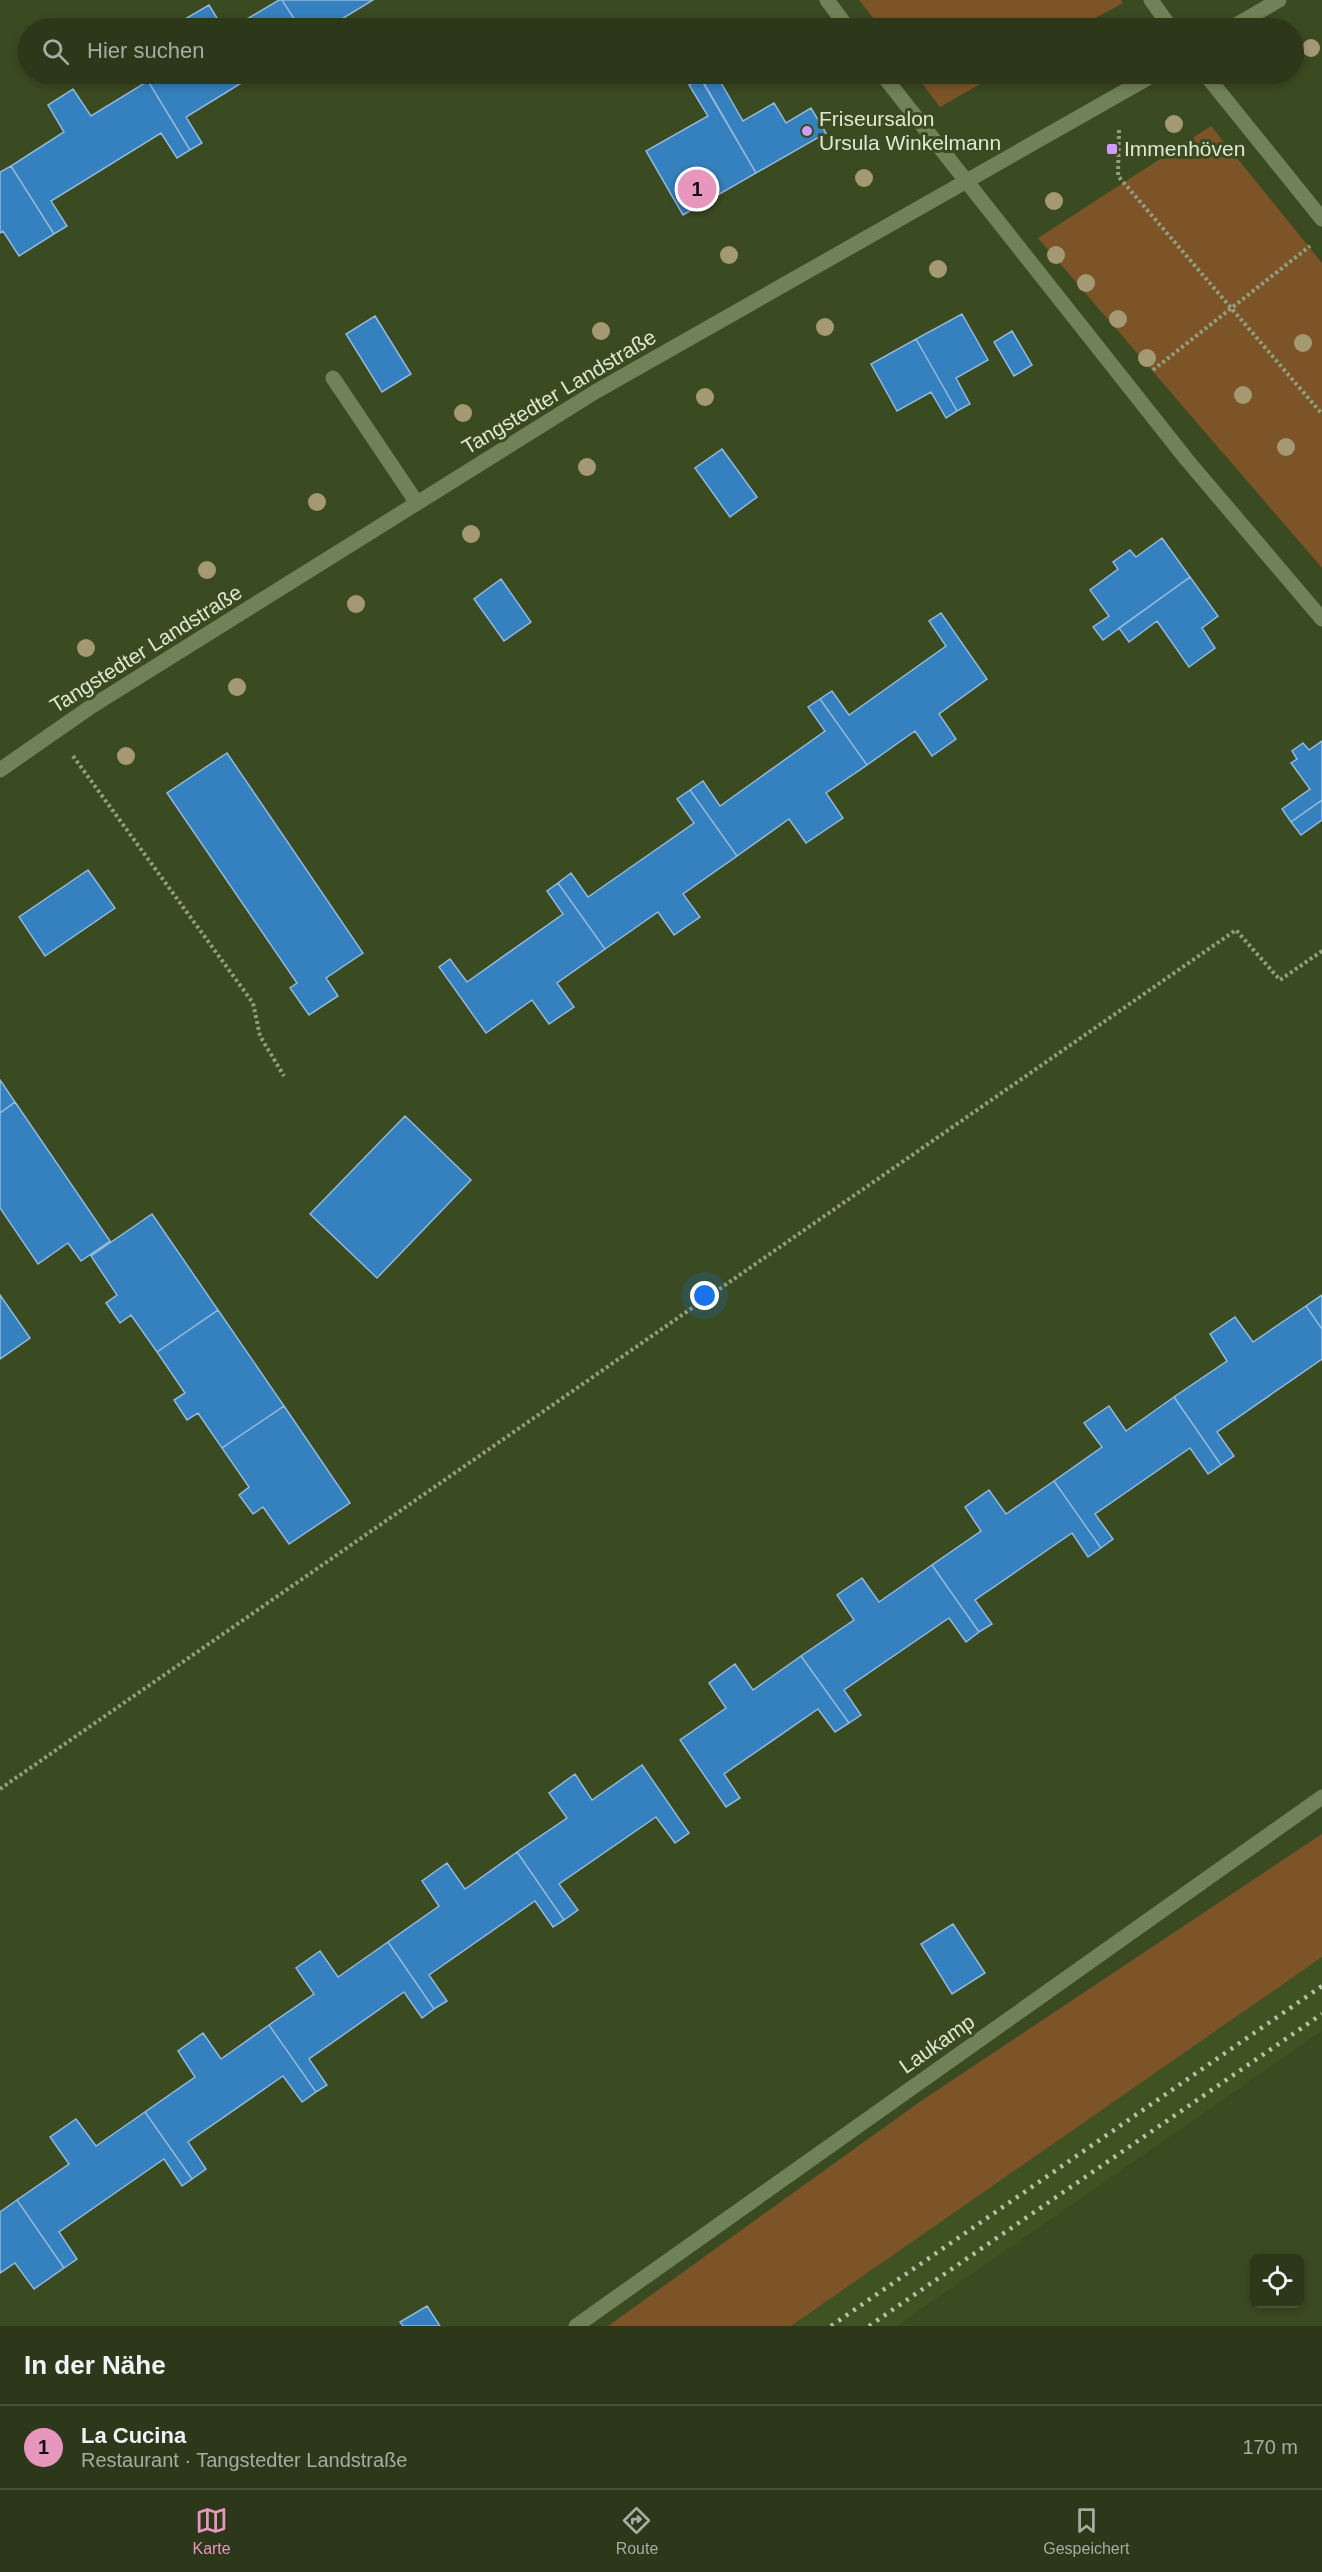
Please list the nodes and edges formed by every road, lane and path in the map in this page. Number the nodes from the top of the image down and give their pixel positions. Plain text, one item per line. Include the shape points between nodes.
1 (827, 0) edge
2 (1151, 0) edge
3 (1279, 0) edge
4 (840, 18) edge
5 (1164, 18) edge
6 (1248, 18) edge
7 (890, 84) edge
8 (1137, 84) edge
9 (1213, 84) edge
10 (1119, 94) junction
11 (967, 182) junction
12 (1322, 219) edge
13 (1313, 244) dead end
14 (1231, 308) junction
15 (333, 378) dead end
16 (1130, 388) junction
17 (1322, 414) edge
18 (417, 503) junction
19 (1322, 619) edge
20 (56, 731) junction
21 (0, 770) edge
22 (1322, 951) edge
23 (284, 1076) dead end
24 (0, 1789) edge
25 (1322, 1797) edge
26 (576, 2326) edge

1 - 4 street
2 - 5 street
3 - 6 street
7 - 11 street
8 - 10 street, Tangstedter Landstraße
9 - 12 street
10 - 11 street, Tangstedter Landstraße
10 - 14 path via 1118,176
11 - 16 street
11 - 18 street, Tangstedter Landstraße via 595,392
13 - 14 path
14 - 16 path
14 - 17 path
15 - 18 street
16 - 19 street
18 - 20 street, Tangstedter Landstraße
20 - 21 street, Tangstedter Landstraße
20 - 23 path via 253,1003 260,1036
22 - 24 path via 1280,980 1236,930
25 - 26 street, Laukamp

